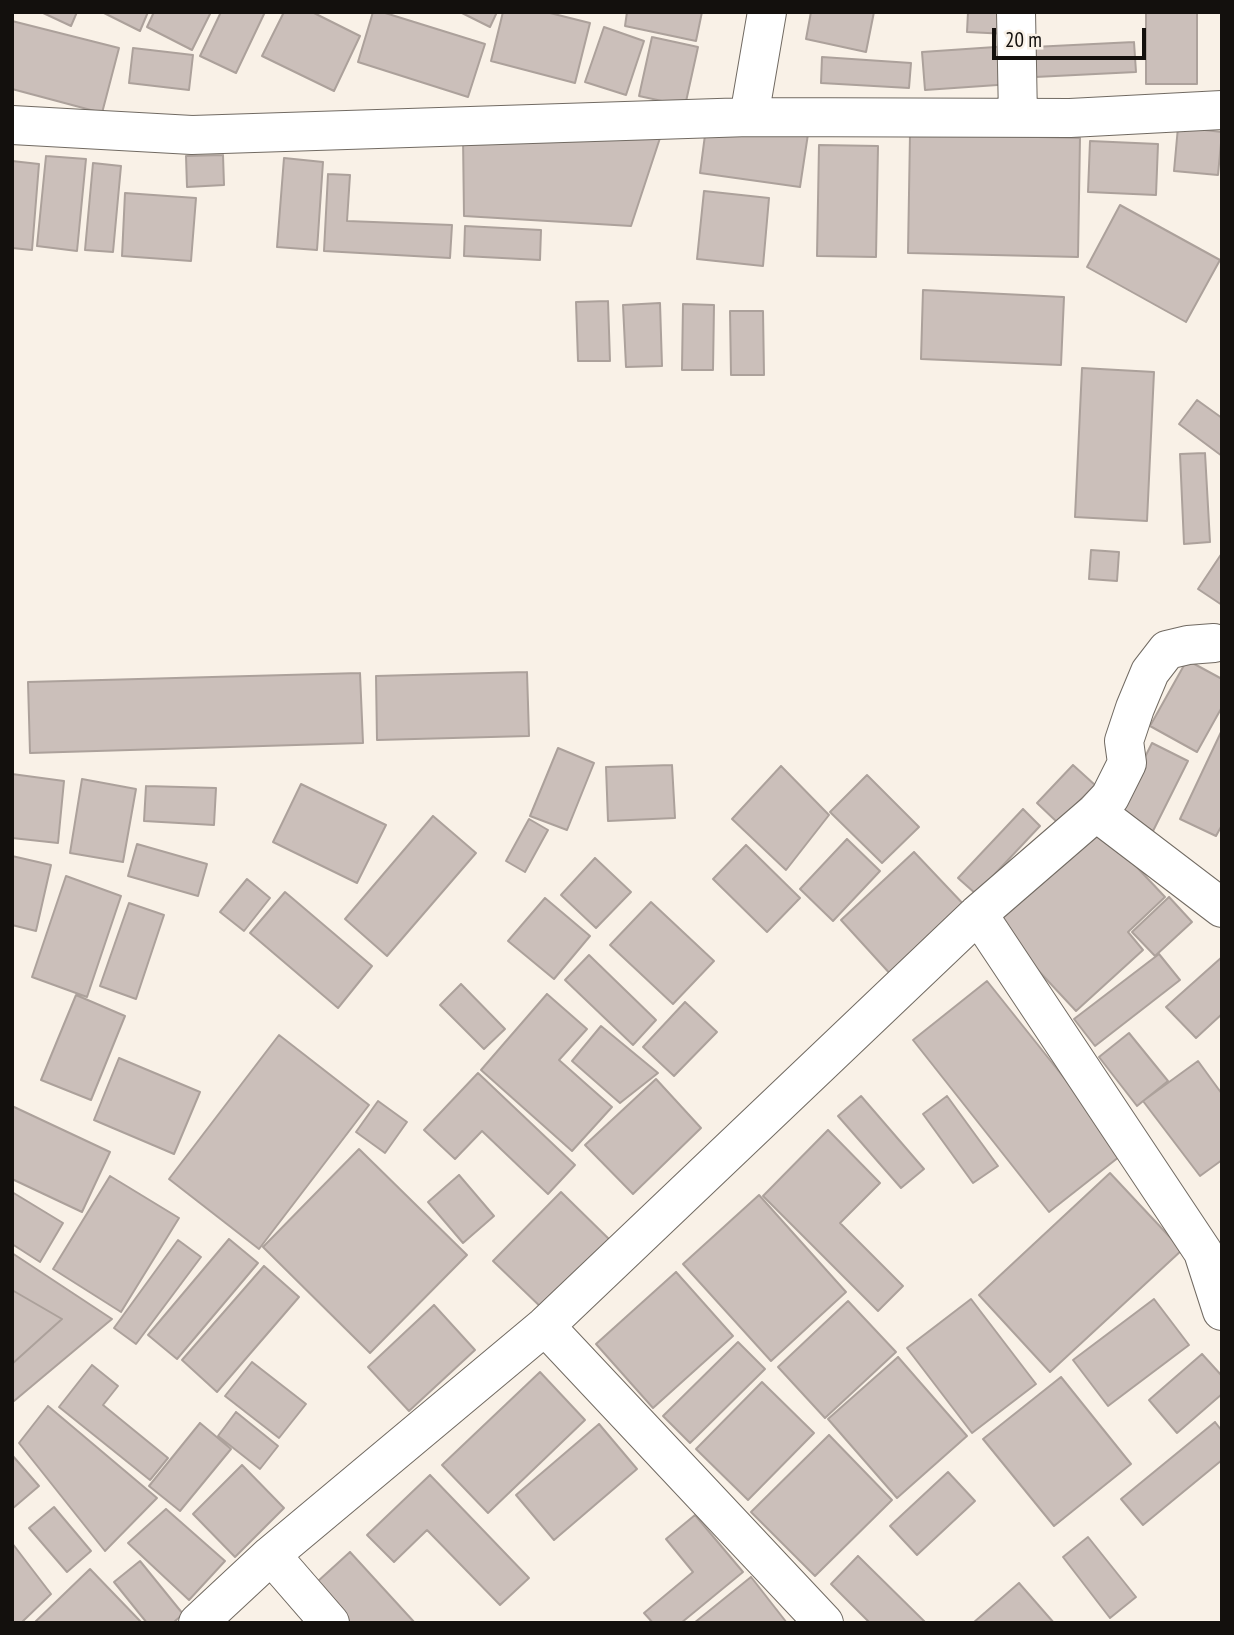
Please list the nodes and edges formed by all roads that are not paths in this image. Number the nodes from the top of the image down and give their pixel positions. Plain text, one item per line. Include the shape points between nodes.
1 (767, 12) edge
2 (1016, 12) edge
3 (1222, 110) edge
4 (749, 117) junction
5 (1018, 118) junction
6 (12, 125) edge
7 (1214, 643) dead end
8 (1096, 812) junction
9 (1222, 908) edge
10 (978, 914) junction
11 (1222, 1311) edge
12 (545, 1326) junction
13 (271, 1555) junction
14 (198, 1623) edge
15 (330, 1623) edge
16 (824, 1623) edge

1 - 4 street
2 - 5 street
3 - 5 street
4 - 5 street
4 - 6 street via 192,135
7 - 8 street via 1167,650 1150,672 1124,741 1127,763
8 - 9 street
8 - 10 street
10 - 11 street via 1203,1252
10 - 12 street
12 - 13 street
12 - 16 street
13 - 14 street
13 - 15 street

